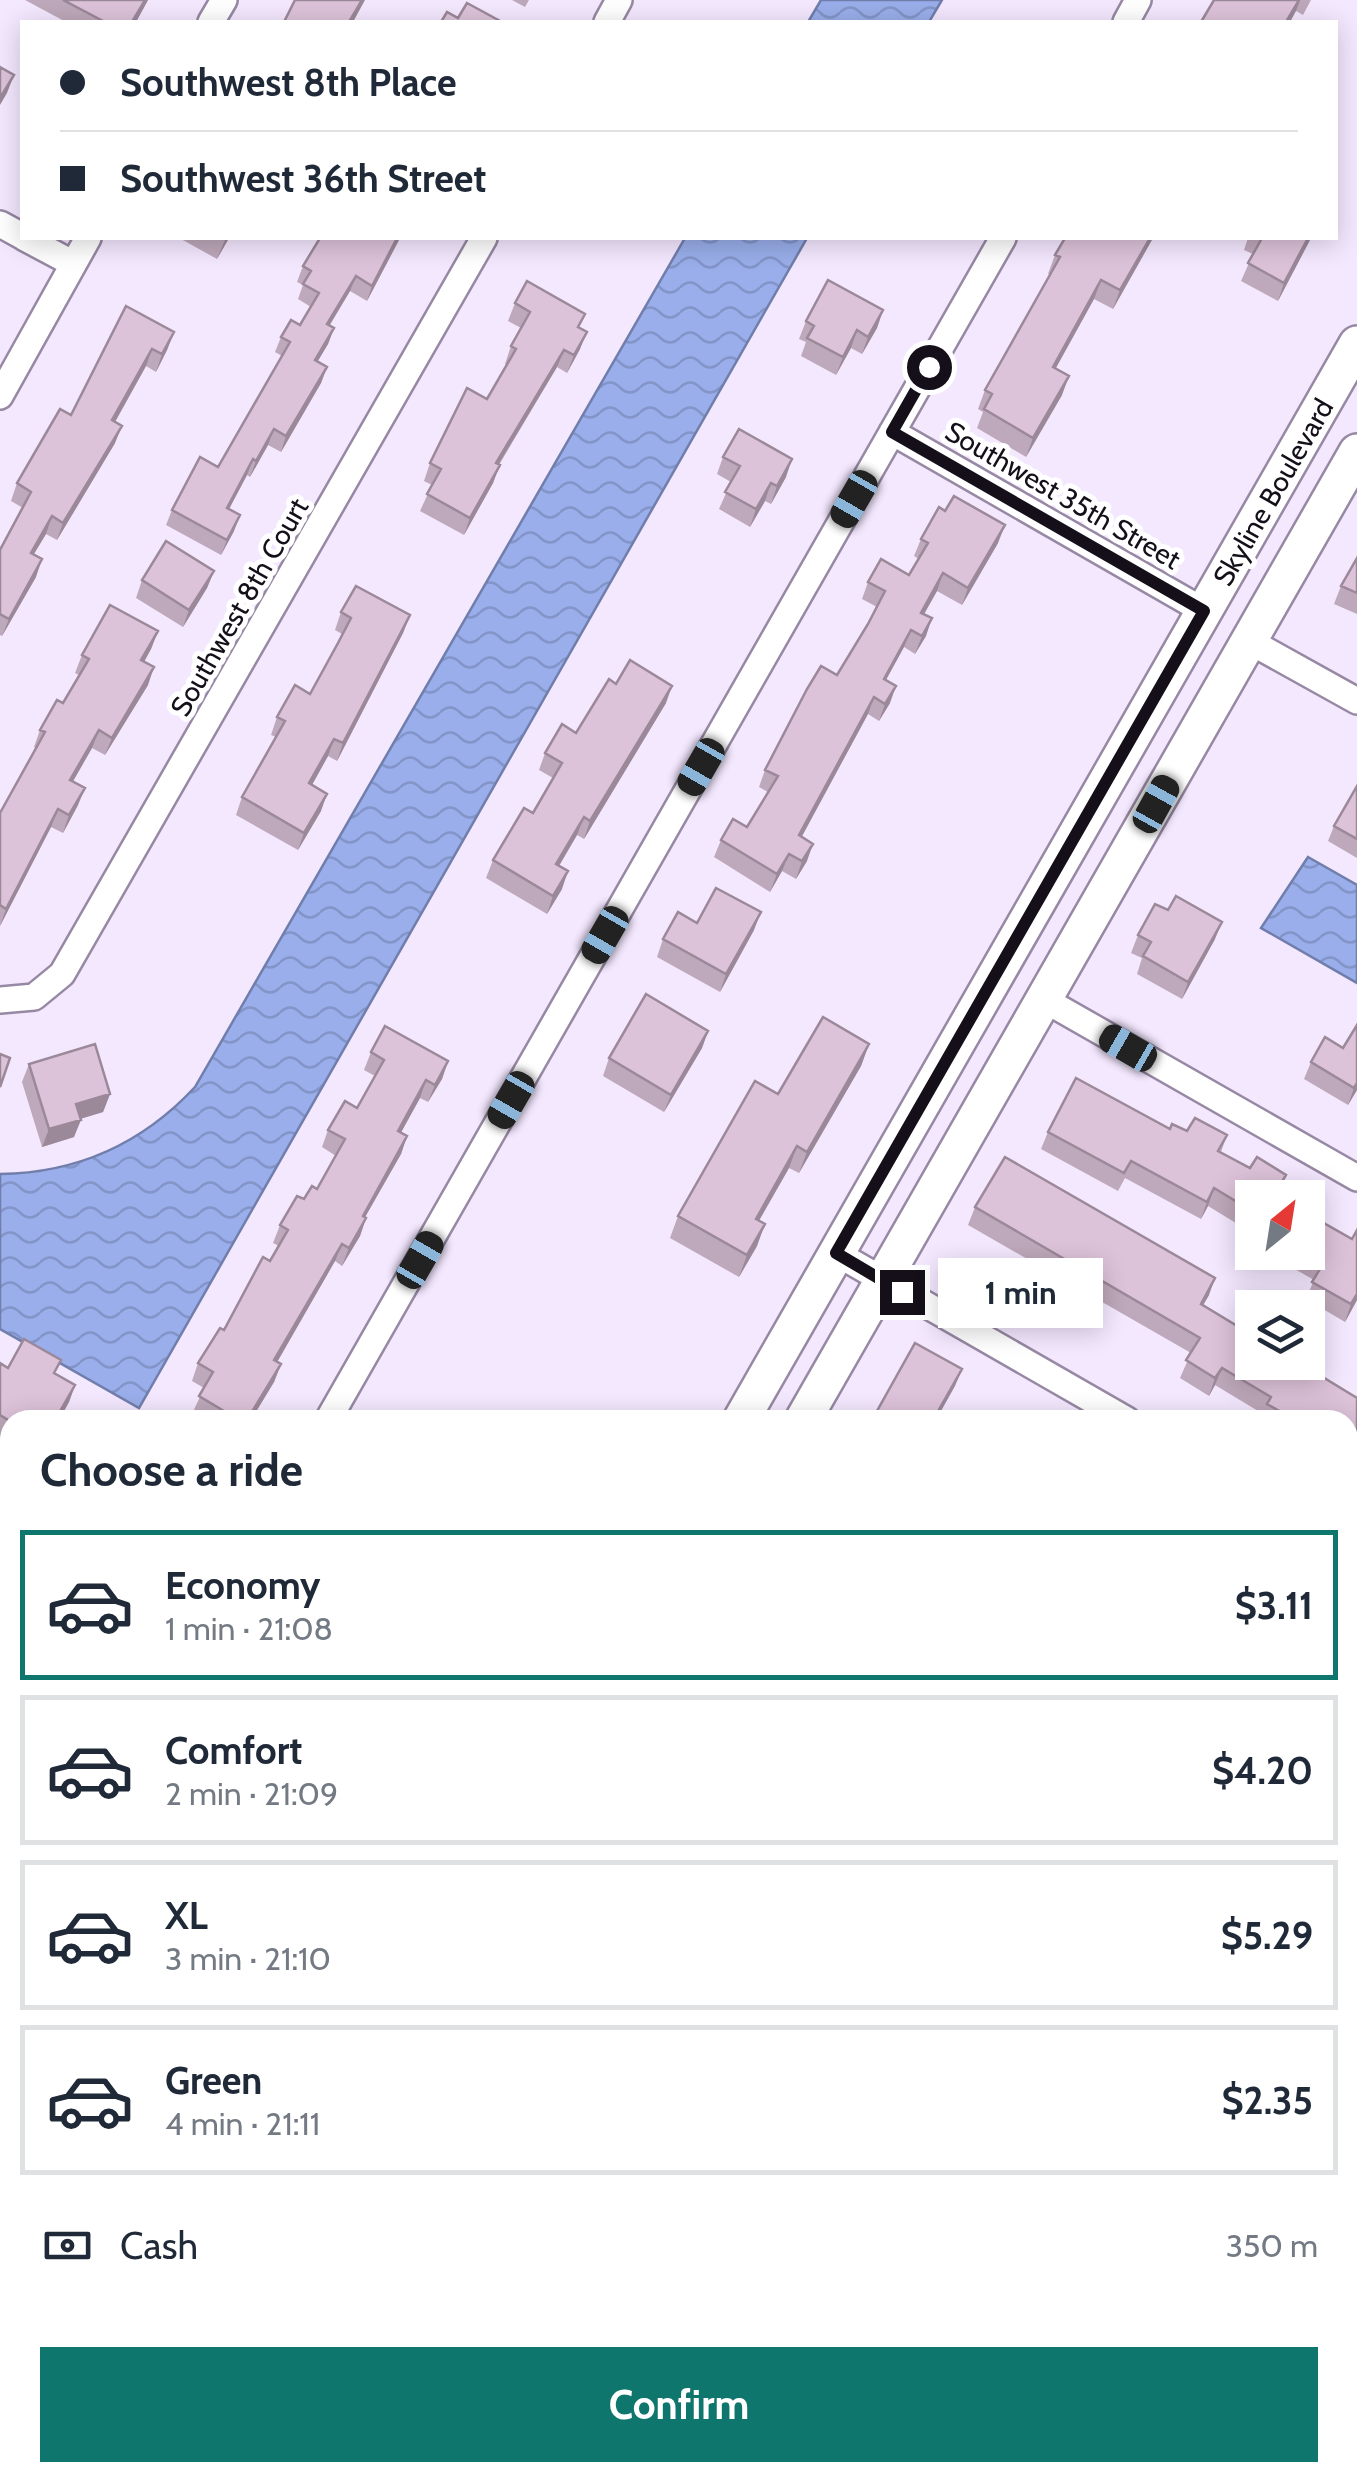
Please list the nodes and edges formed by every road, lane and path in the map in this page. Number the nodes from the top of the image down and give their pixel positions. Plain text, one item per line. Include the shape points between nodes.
1 (30, 240) edge
2 (87, 240) edge
3 (483, 240) edge
4 (1002, 240) edge
5 (72, 263) junction
6 (1357, 344) edge
7 (0, 396) edge
8 (892, 432) junction
9 (1357, 452) edge
10 (1204, 611) junction
11 (1249, 641) junction
12 (1357, 701) edge
13 (0, 1000) edge
14 (1045, 1000) junction
15 (1357, 1178) edge
16 (836, 1253) junction
17 (885, 1283) junction
18 (334, 1410) edge
19 (746, 1410) edge
20 (810, 1410) edge
21 (1109, 1410) edge

1 - 5 street
2 - 5 street
3 - 13 street, Southwest 8th Court via 62,974 34,997
4 - 8 street
5 - 7 street
6 - 10 street, Skyline Boulevard
8 - 10 street, Southwest 35th Street
8 - 18 street
9 - 11 street, Skyline Boulevard
10 - 11 street
10 - 16 street, Skyline Boulevard
11 - 12 street
11 - 14 street, Skyline Boulevard
14 - 15 street
14 - 17 street, Skyline Boulevard
16 - 17 street
16 - 19 street, Skyline Boulevard
17 - 20 street, Skyline Boulevard
17 - 21 street

